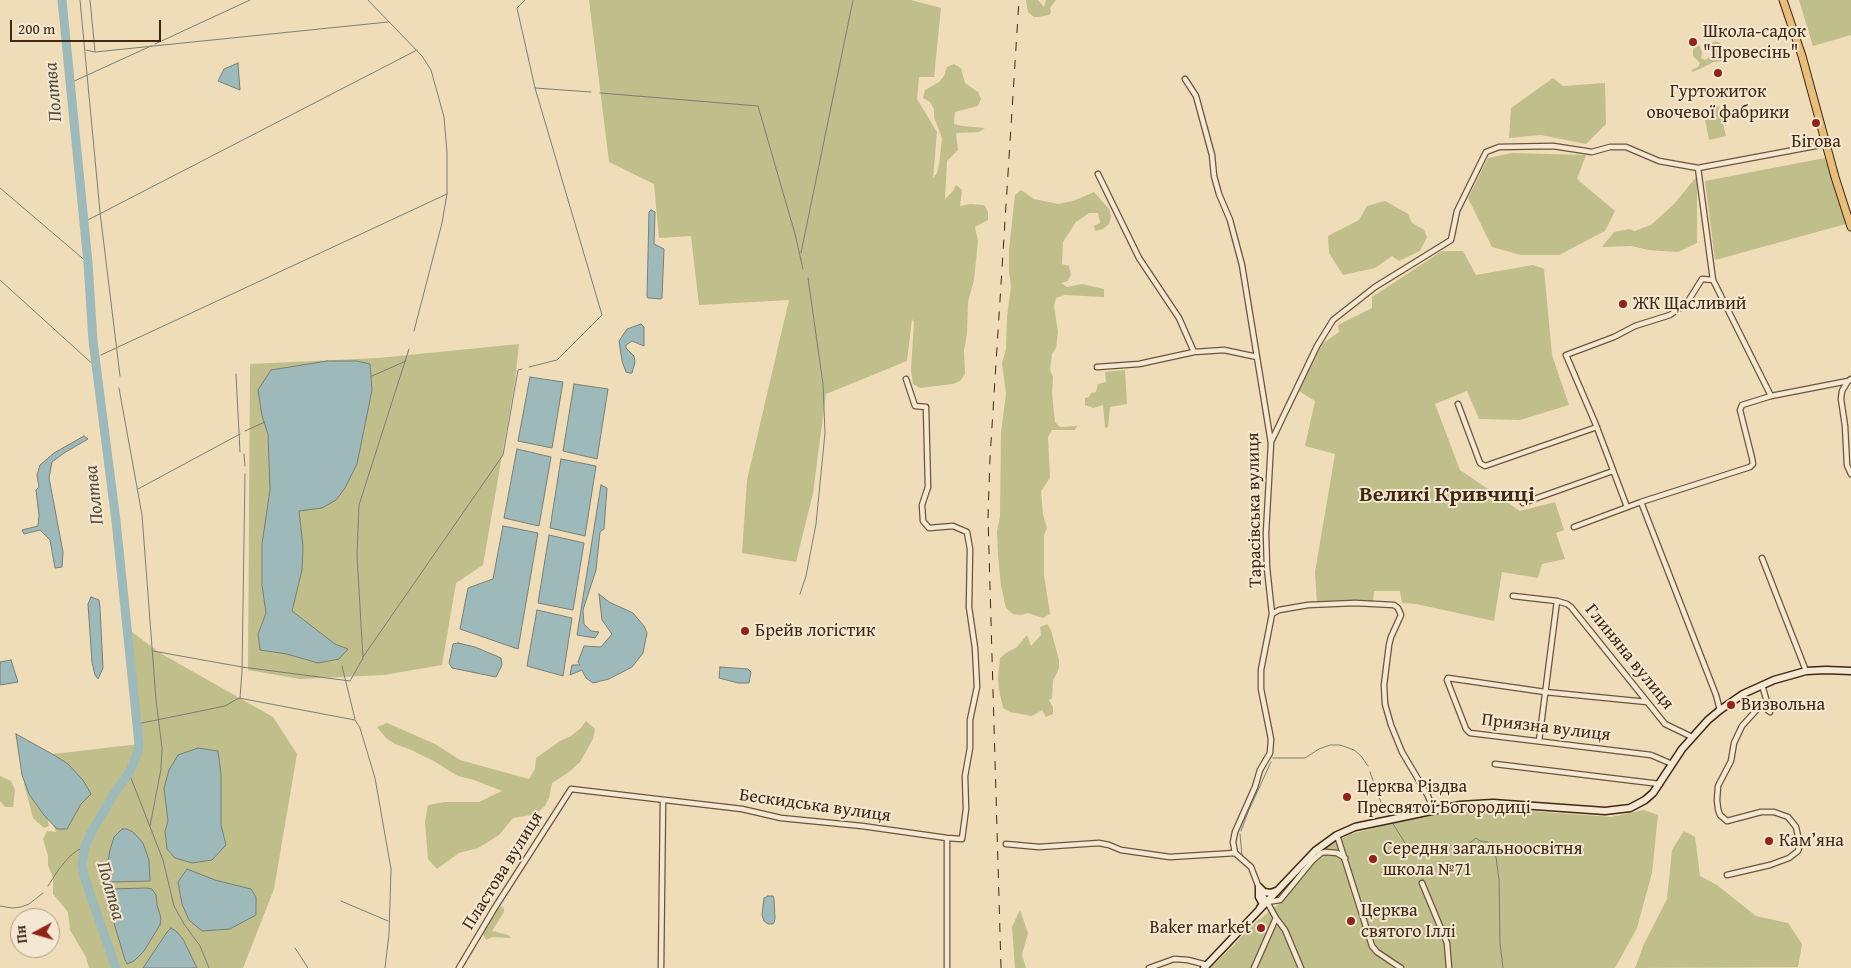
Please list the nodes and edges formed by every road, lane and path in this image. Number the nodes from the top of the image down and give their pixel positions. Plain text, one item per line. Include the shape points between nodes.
1 (1783, 0) edge
2 (1185, 79) dead end
3 (1826, 144) junction
4 (1698, 168) junction
5 (1098, 174) dead end
6 (1851, 202) edge
7 (1842, 203) junction
8 (1851, 227) edge
9 (1713, 280) junction
10 (1194, 352) junction
11 (1257, 357) junction
12 (1097, 367) dead end
13 (906, 379) dead end
14 (1849, 380) edge
15 (1771, 396) junction
16 (1458, 404) dead end
17 (1597, 427) junction
18 (1271, 443) junction
19 (1613, 470) junction
20 (1851, 474) edge
21 (1641, 502) junction
22 (1523, 503) dead end
23 (1627, 507) junction
24 (1574, 527) dead end
25 (1762, 558) dead end
26 (1512, 596) dead end
27 (1557, 601) junction
28 (1272, 614) junction
29 (1806, 671) junction
30 (1851, 671) edge
31 (1762, 685) junction
32 (1545, 692) junction
33 (1647, 702) junction
34 (1720, 710) junction
35 (1692, 737) junction
36 (1540, 742) junction
37 (1495, 764) dead end
38 (1672, 764) junction
39 (1660, 784) junction
40 (571, 789) joint
41 (664, 800) junction
42 (1433, 810) junction
43 (1337, 835) junction
44 (947, 838) junction
45 (1006, 844) dead end
46 (1235, 853) junction
47 (1345, 858) junction
48 (1727, 875) dead end
49 (1422, 883) dead end
50 (1259, 887) junction
51 (1278, 891) junction
52 (1267, 902) junction
53 (1260, 910) junction
54 (1276, 918) junction
55 (1205, 967) edge
56 (458, 968) edge
57 (661, 968) edge
58 (947, 968) edge
59 (1149, 968) edge
60 (1254, 968) edge
61 (1301, 968) edge
62 (1402, 968) edge
63 (1450, 968) edge

1 - 3 main road
2 - 11 street, Тарасівська вулиця via 1196,96 1212,155 1214,176 1242,265
3 - 4 street
3 - 7 main road
4 - 9 street
4 - 18 street via 1659,161 1626,147 1592,152 1552,146 1499,147 1486,152 1457,211 1451,240 1375,287 1333,320 1317,346
5 - 10 street via 1139,258 1179,318
6 - 7 street
7 - 8 main road
9 - 15 street
9 - 17 street via 1702,279 1687,303 1670,315 1566,355
10 - 11 street via 1224,350
10 - 12 street via 1139,364
11 - 18 street, Тарасівська вулиця
13 - 44 street, Бескидська вулиця via 915,406 926,407 928,487 922,505 923,521 929,528 953,526 967,532 970,549 969,606 976,648 977,687 970,720 962,839
14 - 15 street
14 - 20 street via 1841,398 1847,465
15 - 21 street via 1746,403 1740,410 1752,458 1750,467
16 - 17 street via 1480,463 1485,466
17 - 19 street
18 - 28 street, Тарасівська вулиця via 1266,542
19 - 22 street
19 - 23 street
21 - 23 street
21 - 34 street
23 - 24 street
25 - 29 street
26 - 27 street, Глиняна вулиця
27 - 32 street
27 - 33 street, Глиняна вулиця via 1571,607
28 - 42 street via 1279,610 1316,605 1365,604 1398,608 1401,616 1389,645 1385,704 1402,752
28 - 46 street, Тарасівська вулиця via 1261,670 1261,689 1271,739 1270,753 1235,832
29 - 30 main road
29 - 31 main road
31 - 34 main road
31 - 48 street via 1770,712 1760,705 1742,726 1734,742 1731,761 1718,786 1718,809 1727,821 1762,812 1774,812 1788,818 1796,826 1800,845 1789,858
32 - 33 street
32 - 36 street
32 - 36 street, Приязна вулиця via 1448,678 1446,683 1470,732
33 - 35 street, Глиняна вулиця via 1665,724
34 - 35 main road
35 - 38 main road
36 - 38 street, Приязна вулиця via 1651,755
37 - 39 street
38 - 39 main road
39 - 42 main road via 1646,800 1620,810 1493,803
40 - 41 street, Бескидська вулиця
40 - 56 street, Пластова вулиця
41 - 44 street, Бескидська вулиця
41 - 57 street
42 - 43 main road via 1355,827
43 - 47 street
43 - 51 main road via 1315,851
44 - 58 street
45 - 46 street via 1039,847 1099,843 1121,850 1170,857
46 - 50 street via 1252,867
47 - 52 street via 1338,853 1321,853 1280,900
47 - 62 street via 1372,946
49 - 63 street via 1446,943
50 - 51 main road via 1268,893
50 - 52 street
50 - 53 main road
51 - 52 main road
52 - 53 main road
52 - 54 street
53 - 55 main road
54 - 60 street
54 - 61 street via 1285,930
55 - 59 street via 1188,960 1174,959

